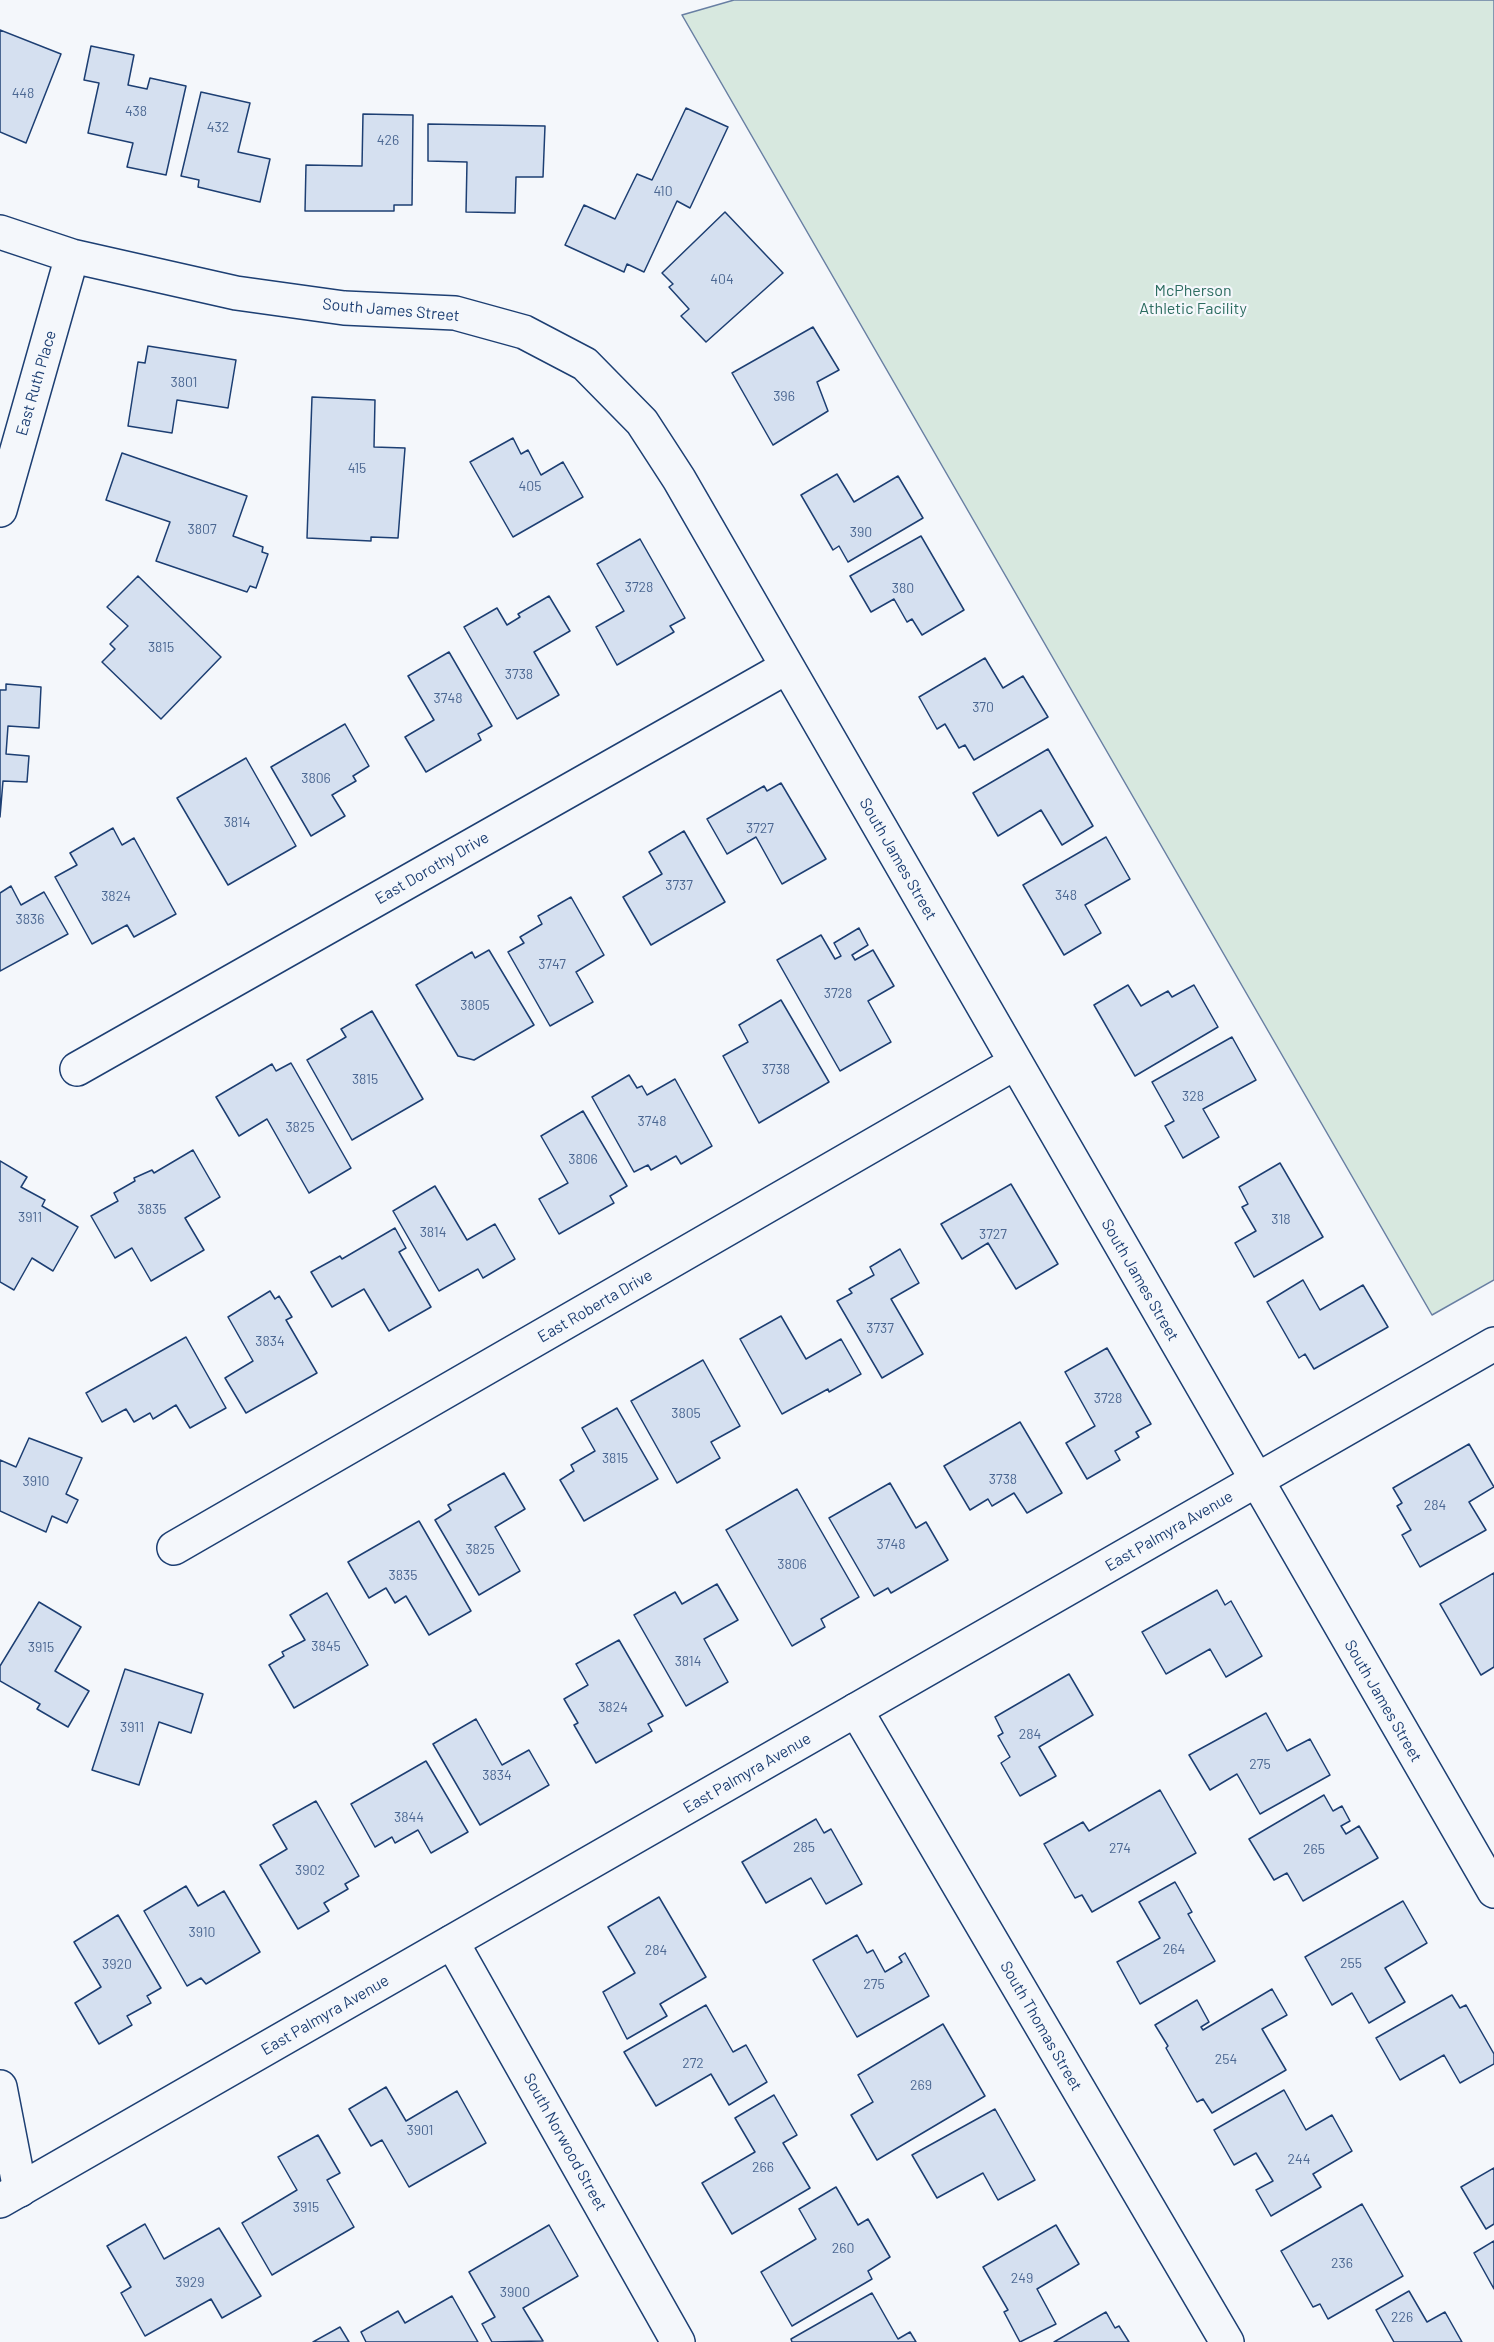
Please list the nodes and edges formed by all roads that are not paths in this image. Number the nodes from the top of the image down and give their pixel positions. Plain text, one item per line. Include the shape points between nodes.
1 (0, 232) edge
2 (72, 256) junction
3 (0, 510) edge
4 (787, 667) junction
5 (1015, 1063) junction
6 (77, 1069) dead end
7 (1494, 1344) edge
8 (1255, 1481) junction
9 (174, 1548) dead end
10 (856, 1710) junction
11 (1494, 1891) edge
12 (452, 1942) junction
13 (0, 2087) edge
14 (10, 2196) edge
15 (678, 2342) edge
16 (1227, 2342) edge

1 - 2 street, South James Street
2 - 3 street, East Ruth Place
2 - 4 street, South James Street via 236,293 344,308 455,313 524,332 585,364 642,422
4 - 5 street, South James Street
4 - 6 street, East Dorothy Drive
5 - 8 street, South James Street
5 - 9 street, East Roberta Drive
7 - 8 street, East Palmyra Avenue
8 - 10 street, East Palmyra Avenue
8 - 11 street, South James Street
10 - 12 street, East Palmyra Avenue
10 - 16 street, South Thomas Street
12 - 14 street, East Palmyra Avenue
12 - 15 street, South Norwood Street
13 - 14 street

